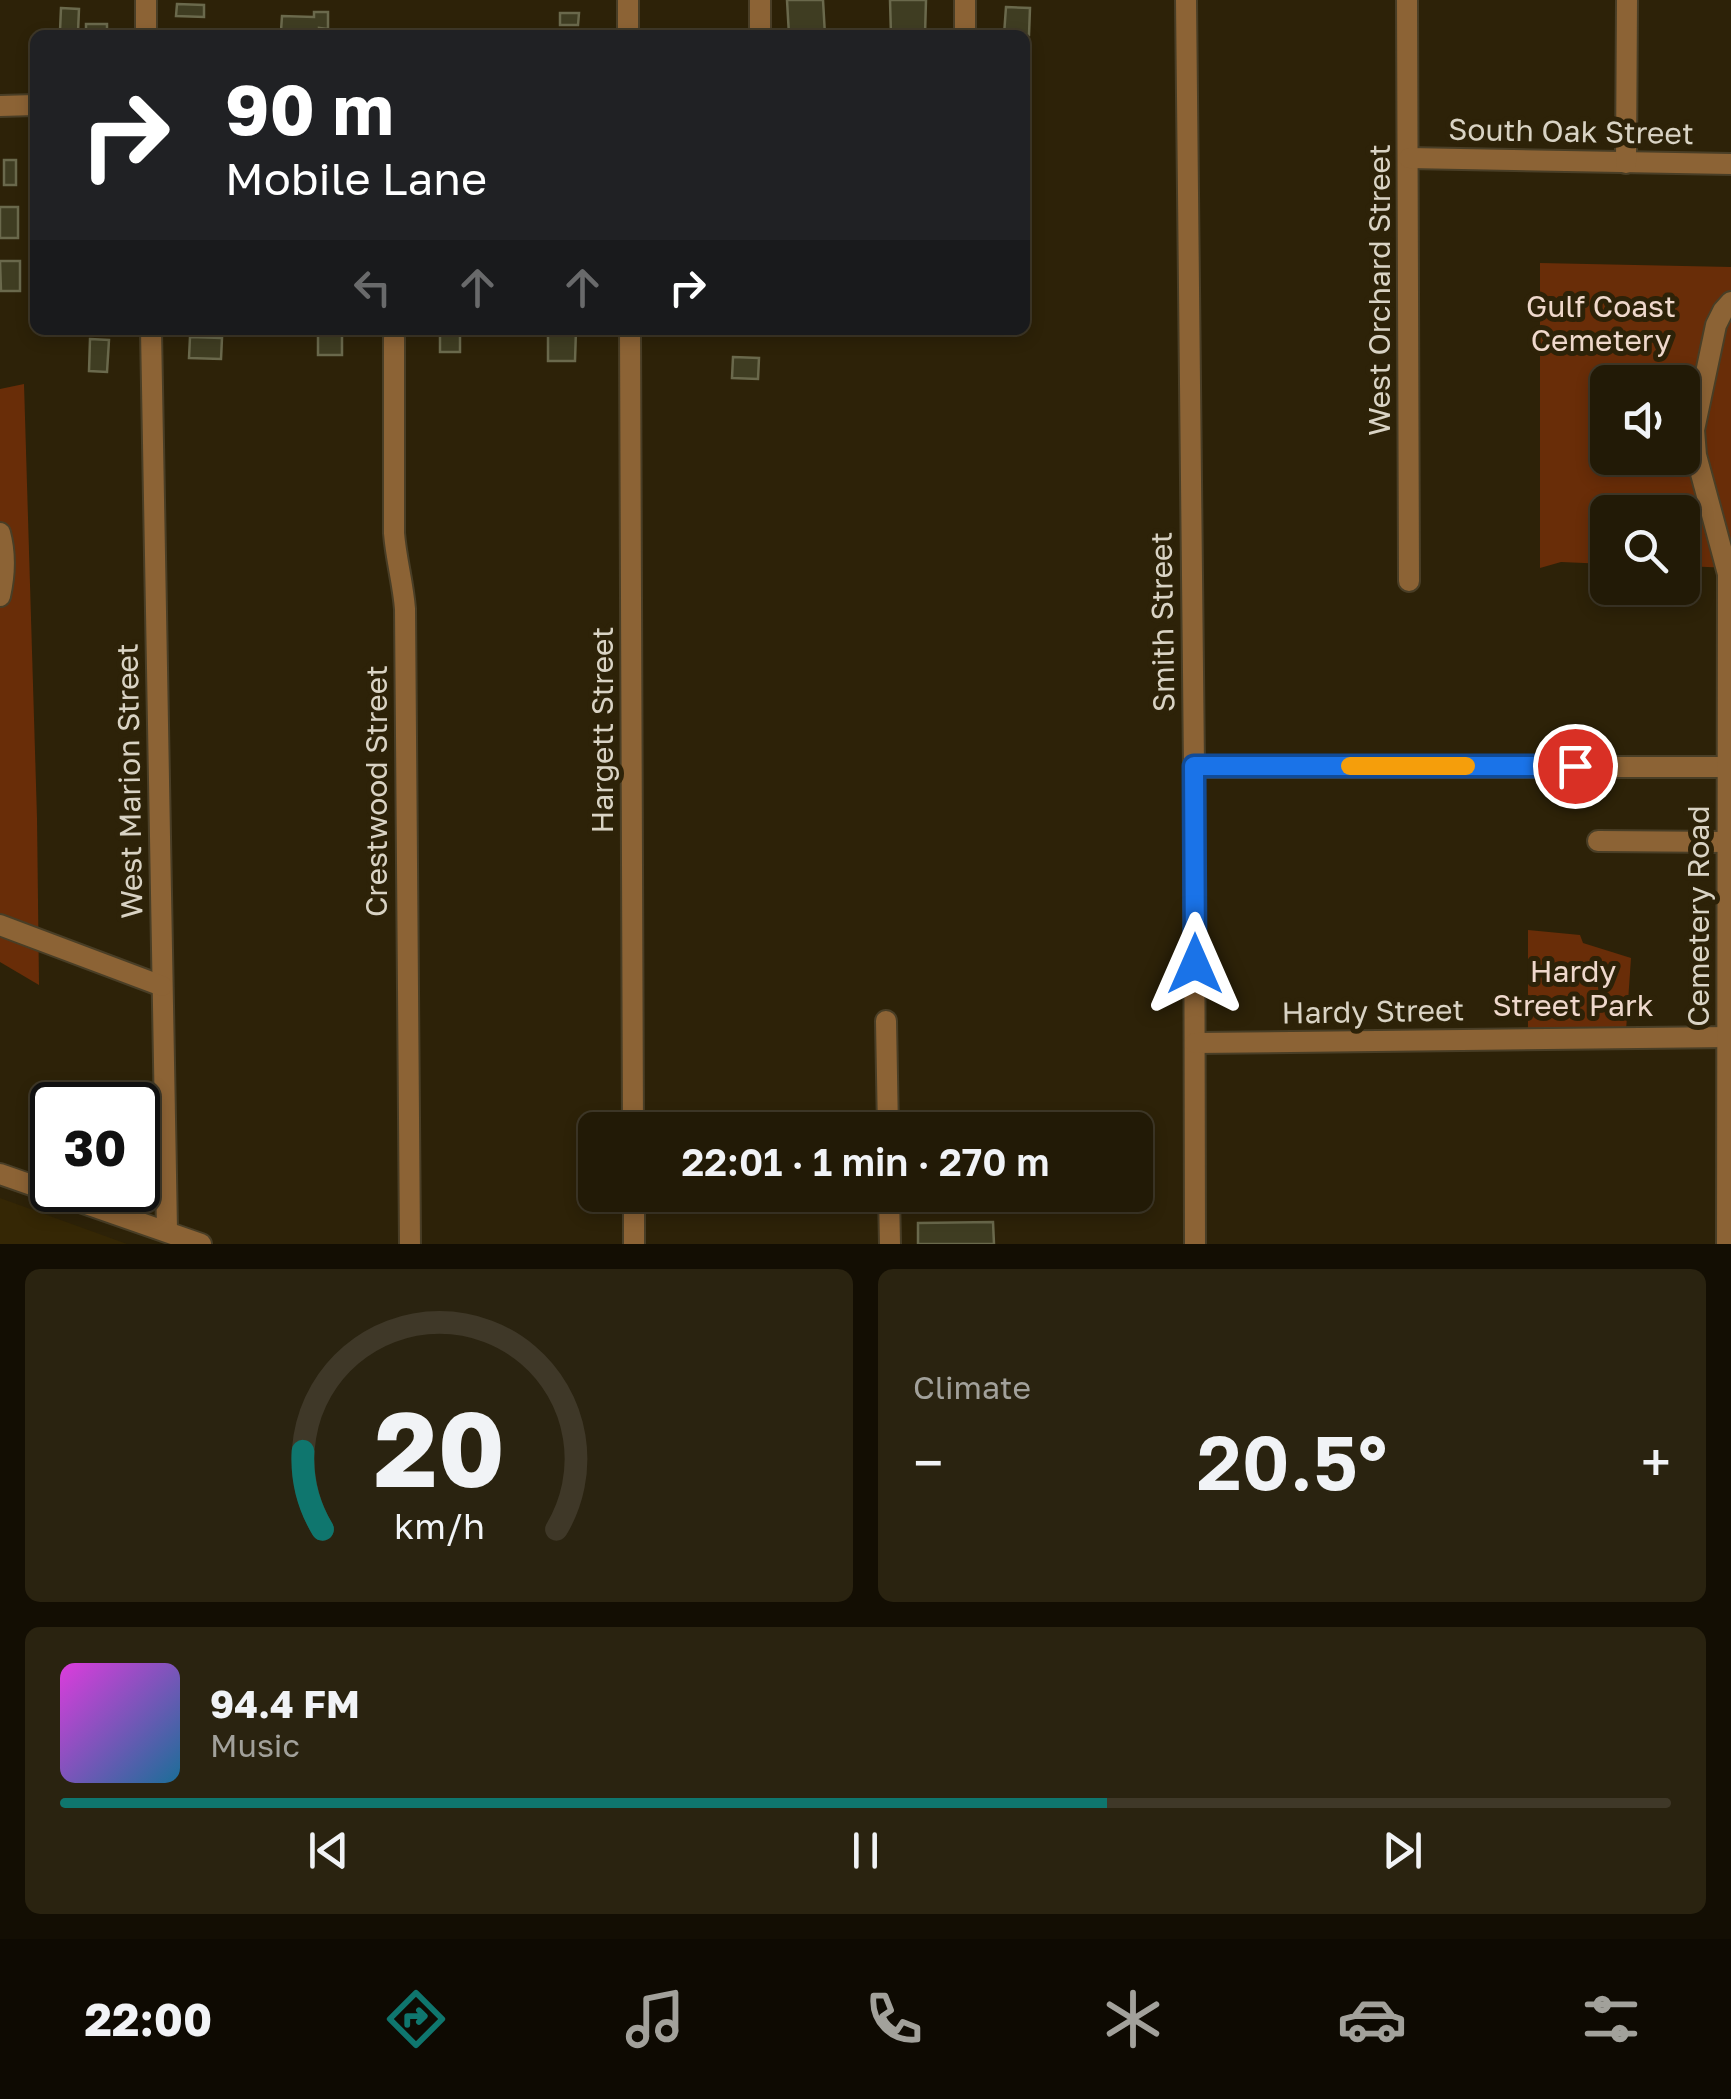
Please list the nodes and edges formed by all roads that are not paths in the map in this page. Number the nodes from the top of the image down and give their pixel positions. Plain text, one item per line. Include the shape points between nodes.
1 (146, 0) edge
2 (628, 0) edge
3 (760, 0) edge
4 (966, 0) edge
5 (1186, 0) edge
6 (1408, 0) edge
7 (1628, 0) edge
8 (146, 30) edge
9 (628, 30) edge
10 (760, 30) edge
11 (965, 30) edge
12 (0, 106) edge
13 (30, 106) edge
14 (1409, 158) junction
15 (1626, 162) junction
16 (1731, 164) edge
17 (1731, 302) edge
18 (152, 335) edge
19 (630, 335) edge
20 (394, 338) dead end
21 (0, 533) edge
22 (1409, 581) dead end
23 (0, 596) edge
24 (1729, 742) edge
25 (1194, 766) junction
26 (1728, 766) junction
27 (1598, 841) dead end
28 (1728, 842) junction
29 (0, 925) edge
30 (162, 986) junction
31 (886, 1021) dead end
32 (1729, 1037) edge
33 (1195, 1044) junction
34 (634, 1112) edge
35 (888, 1112) edge
36 (0, 1174) edge
37 (634, 1212) edge
38 (889, 1212) edge
39 (167, 1231) junction
40 (201, 1244) edge
41 (410, 1244) edge
42 (634, 1244) edge
43 (890, 1244) edge
44 (1195, 1244) edge
45 (1727, 1244) edge

1 - 8 street
2 - 9 street
3 - 10 street
4 - 11 street
5 - 25 street, Smith Street
6 - 14 street, West Orchard Street
7 - 15 street
12 - 13 street
14 - 15 street, South Oak Street
14 - 22 street, West Orchard Street
15 - 16 street, South Oak Street
17 - 24 street, Cemetery Road via 1716,325 1694,430 1728,574
18 - 30 street, West Marion Street
19 - 34 street, Hargett Street
20 - 41 street, Crestwood Street via 394,533 405,608
21 - 23 street
24 - 26 street, Cemetery Road
25 - 26 street
25 - 33 street, Smith Street
26 - 28 street, Cemetery Road
27 - 28 street
28 - 32 street, Cemetery Road
29 - 30 street
30 - 39 street, West Marion Street
31 - 35 street
32 - 33 street, Hardy Street
32 - 45 street, Cemetery Road
33 - 44 street, Smith Street
36 - 39 street
37 - 42 street
38 - 43 street
39 - 40 street

